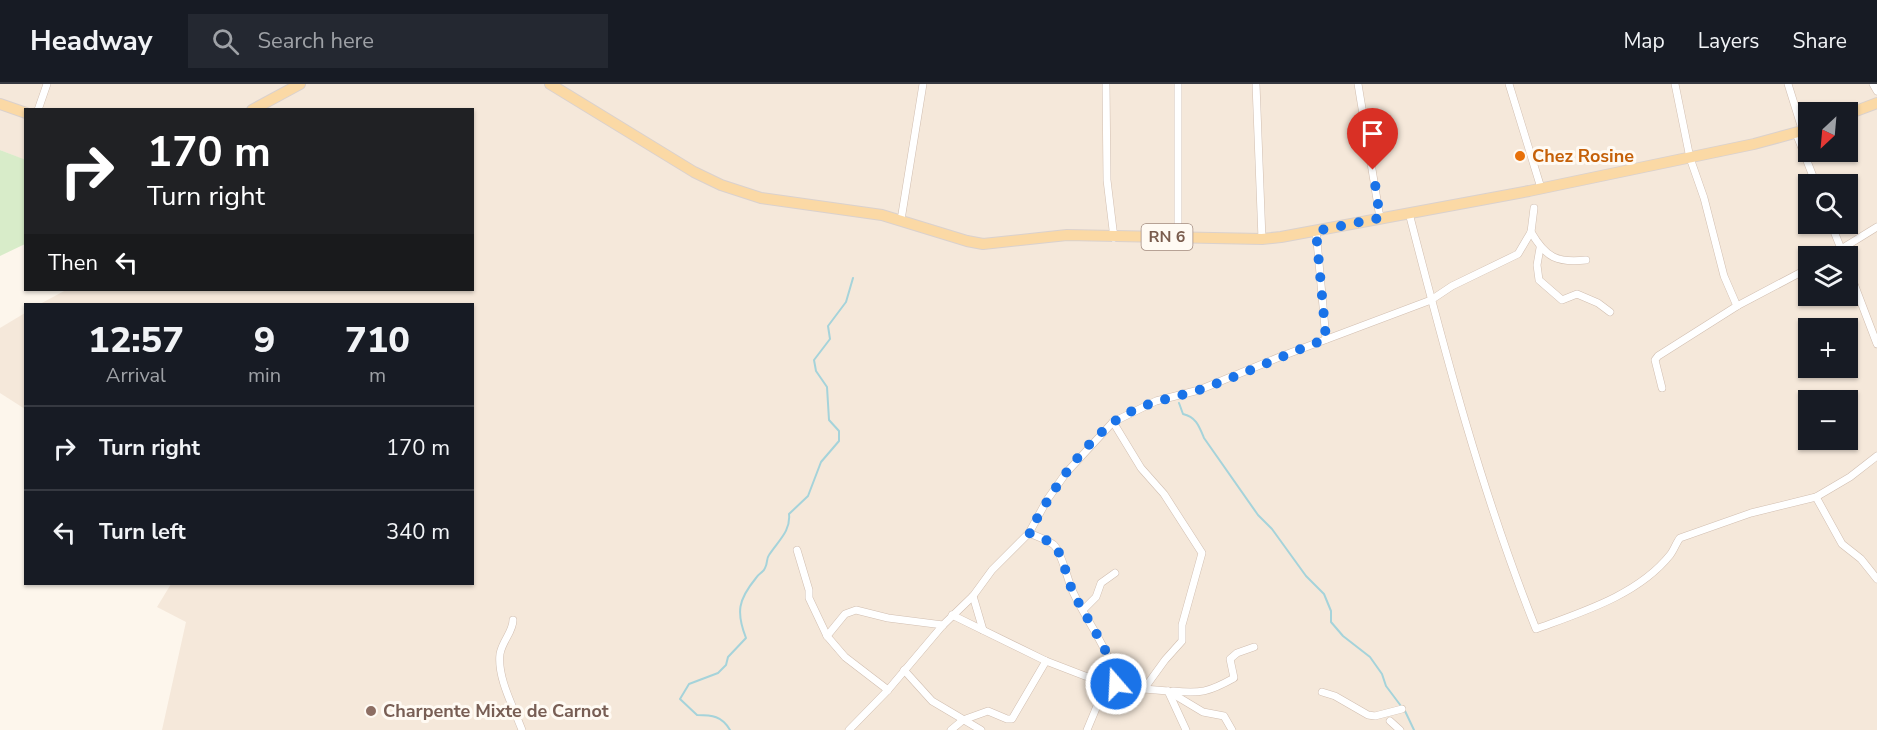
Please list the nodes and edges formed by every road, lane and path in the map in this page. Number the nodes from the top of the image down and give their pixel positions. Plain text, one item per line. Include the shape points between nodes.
1 (47, 84) edge
2 (300, 84) edge
3 (550, 84) edge
4 (923, 84) edge
5 (1106, 84) edge
6 (1178, 84) edge
7 (1256, 84) edge
8 (1358, 84) edge
9 (1675, 84) edge
10 (1788, 84) edge
11 (1873, 84) edge
12 (1510, 85) edge
13 (1877, 91) edge
14 (1877, 103) edge
15 (0, 104) edge
16 (39, 108) edge
17 (256, 108) edge
18 (1858, 110) edge
19 (24, 112) edge
20 (1798, 115) edge
21 (1798, 132) edge
22 (1690, 158) junction
23 (1541, 188) junction
24 (1534, 208) dead end
25 (1409, 213) junction
26 (1380, 218) junction
27 (901, 220) junction
28 (1877, 226) edge
29 (1316, 231) junction
30 (1531, 232) junction
31 (1178, 236) junction
32 (1114, 238) junction
33 (1262, 239) junction
34 (1852, 246) edge
35 (1540, 248) junction
36 (1586, 260) dead end
37 (1798, 274) edge
38 (1858, 294) edge
39 (1431, 300) junction
40 (1737, 306) junction
41 (1610, 312) dead end
42 (1326, 339) junction
43 (1877, 344) edge
44 (1662, 388) dead end
45 (1113, 422) junction
46 (1877, 456) edge
47 (1816, 497) junction
48 (1029, 533) junction
49 (797, 550) dead end
50 (1116, 573) dead end
51 (1877, 579) edge
52 (973, 596) junction
53 (1084, 609) junction
54 (952, 615) junction
55 (513, 620) dead end
56 (943, 625) junction
57 (984, 630) junction
58 (827, 636) junction
59 (1254, 647) dead end
60 (1046, 661) junction
61 (904, 670) junction
62 (1107, 682) junction
63 (1116, 684) junction
64 (1144, 689) junction
65 (888, 690) junction
66 (1168, 691) junction
67 (1322, 692) dead end
68 (1402, 709) dead end
69 (963, 720) junction
70 (1390, 721) dead end
71 (522, 730) edge
72 (849, 730) edge
73 (951, 730) edge
74 (981, 730) edge
75 (1086, 730) edge
76 (1186, 730) edge
77 (1232, 730) edge
78 (1400, 730) edge

1 - 16 street
2 - 17 main road
3 - 27 main road, RN 6 via 721,185 787,203
4 - 27 street
5 - 32 street via 1107,180
6 - 31 street
7 - 33 street
8 - 26 street
9 - 22 street
10 - 20 street
11 - 13 street
12 - 23 street
14 - 18 main road
15 - 19 main road
21 - 22 main road, RN 6
22 - 23 main road, RN 6
22 - 40 street via 1724,276
23 - 25 main road, RN 6
24 - 30 street
25 - 26 main road, RN 6
25 - 39 street
26 - 29 main road, RN 6
27 - 32 main road, RN 6 via 983,244 1067,236
28 - 34 street
29 - 33 main road, RN 6
29 - 42 street
30 - 35 street
30 - 39 street via 1518,254
31 - 32 main road, RN 6
31 - 33 main road, RN 6
35 - 36 street via 1558,260
35 - 41 street via 1539,280 1546,287 1562,300 1577,294
37 - 40 street
38 - 43 street
39 - 42 street
39 - 47 street via 1490,502 1536,629 1578,614 1641,582 1671,554 1680,538 1751,513
40 - 44 street via 1656,357
42 - 45 street via 1199,390 1156,401
45 - 48 street via 1066,473
45 - 64 street via 1202,553 1182,625 1182,641
46 - 47 street
47 - 51 street via 1842,544
48 - 52 street via 992,570
48 - 53 street via 1055,546 1072,591
49 - 58 street via 809,598
50 - 53 street via 1101,583 1096,597
52 - 54 street
52 - 57 street
53 - 63 street via 1114,669
54 - 56 street
54 - 57 street
55 - 71 street via 501,651 500,669
56 - 58 street via 856,610 845,614
56 - 61 street
57 - 60 street
58 - 65 street via 845,657
59 - 66 street via 1230,659 1234,678 1225,683 1199,693
60 - 62 street
60 - 69 street via 1012,719 988,711
61 - 65 street
61 - 69 street via 932,701
62 - 63 street
62 - 75 street
63 - 64 street
64 - 66 street
65 - 72 street
66 - 76 street
66 - 77 street via 1203,712 1224,716
67 - 68 street via 1368,716
69 - 73 street
69 - 74 street
70 - 78 street

